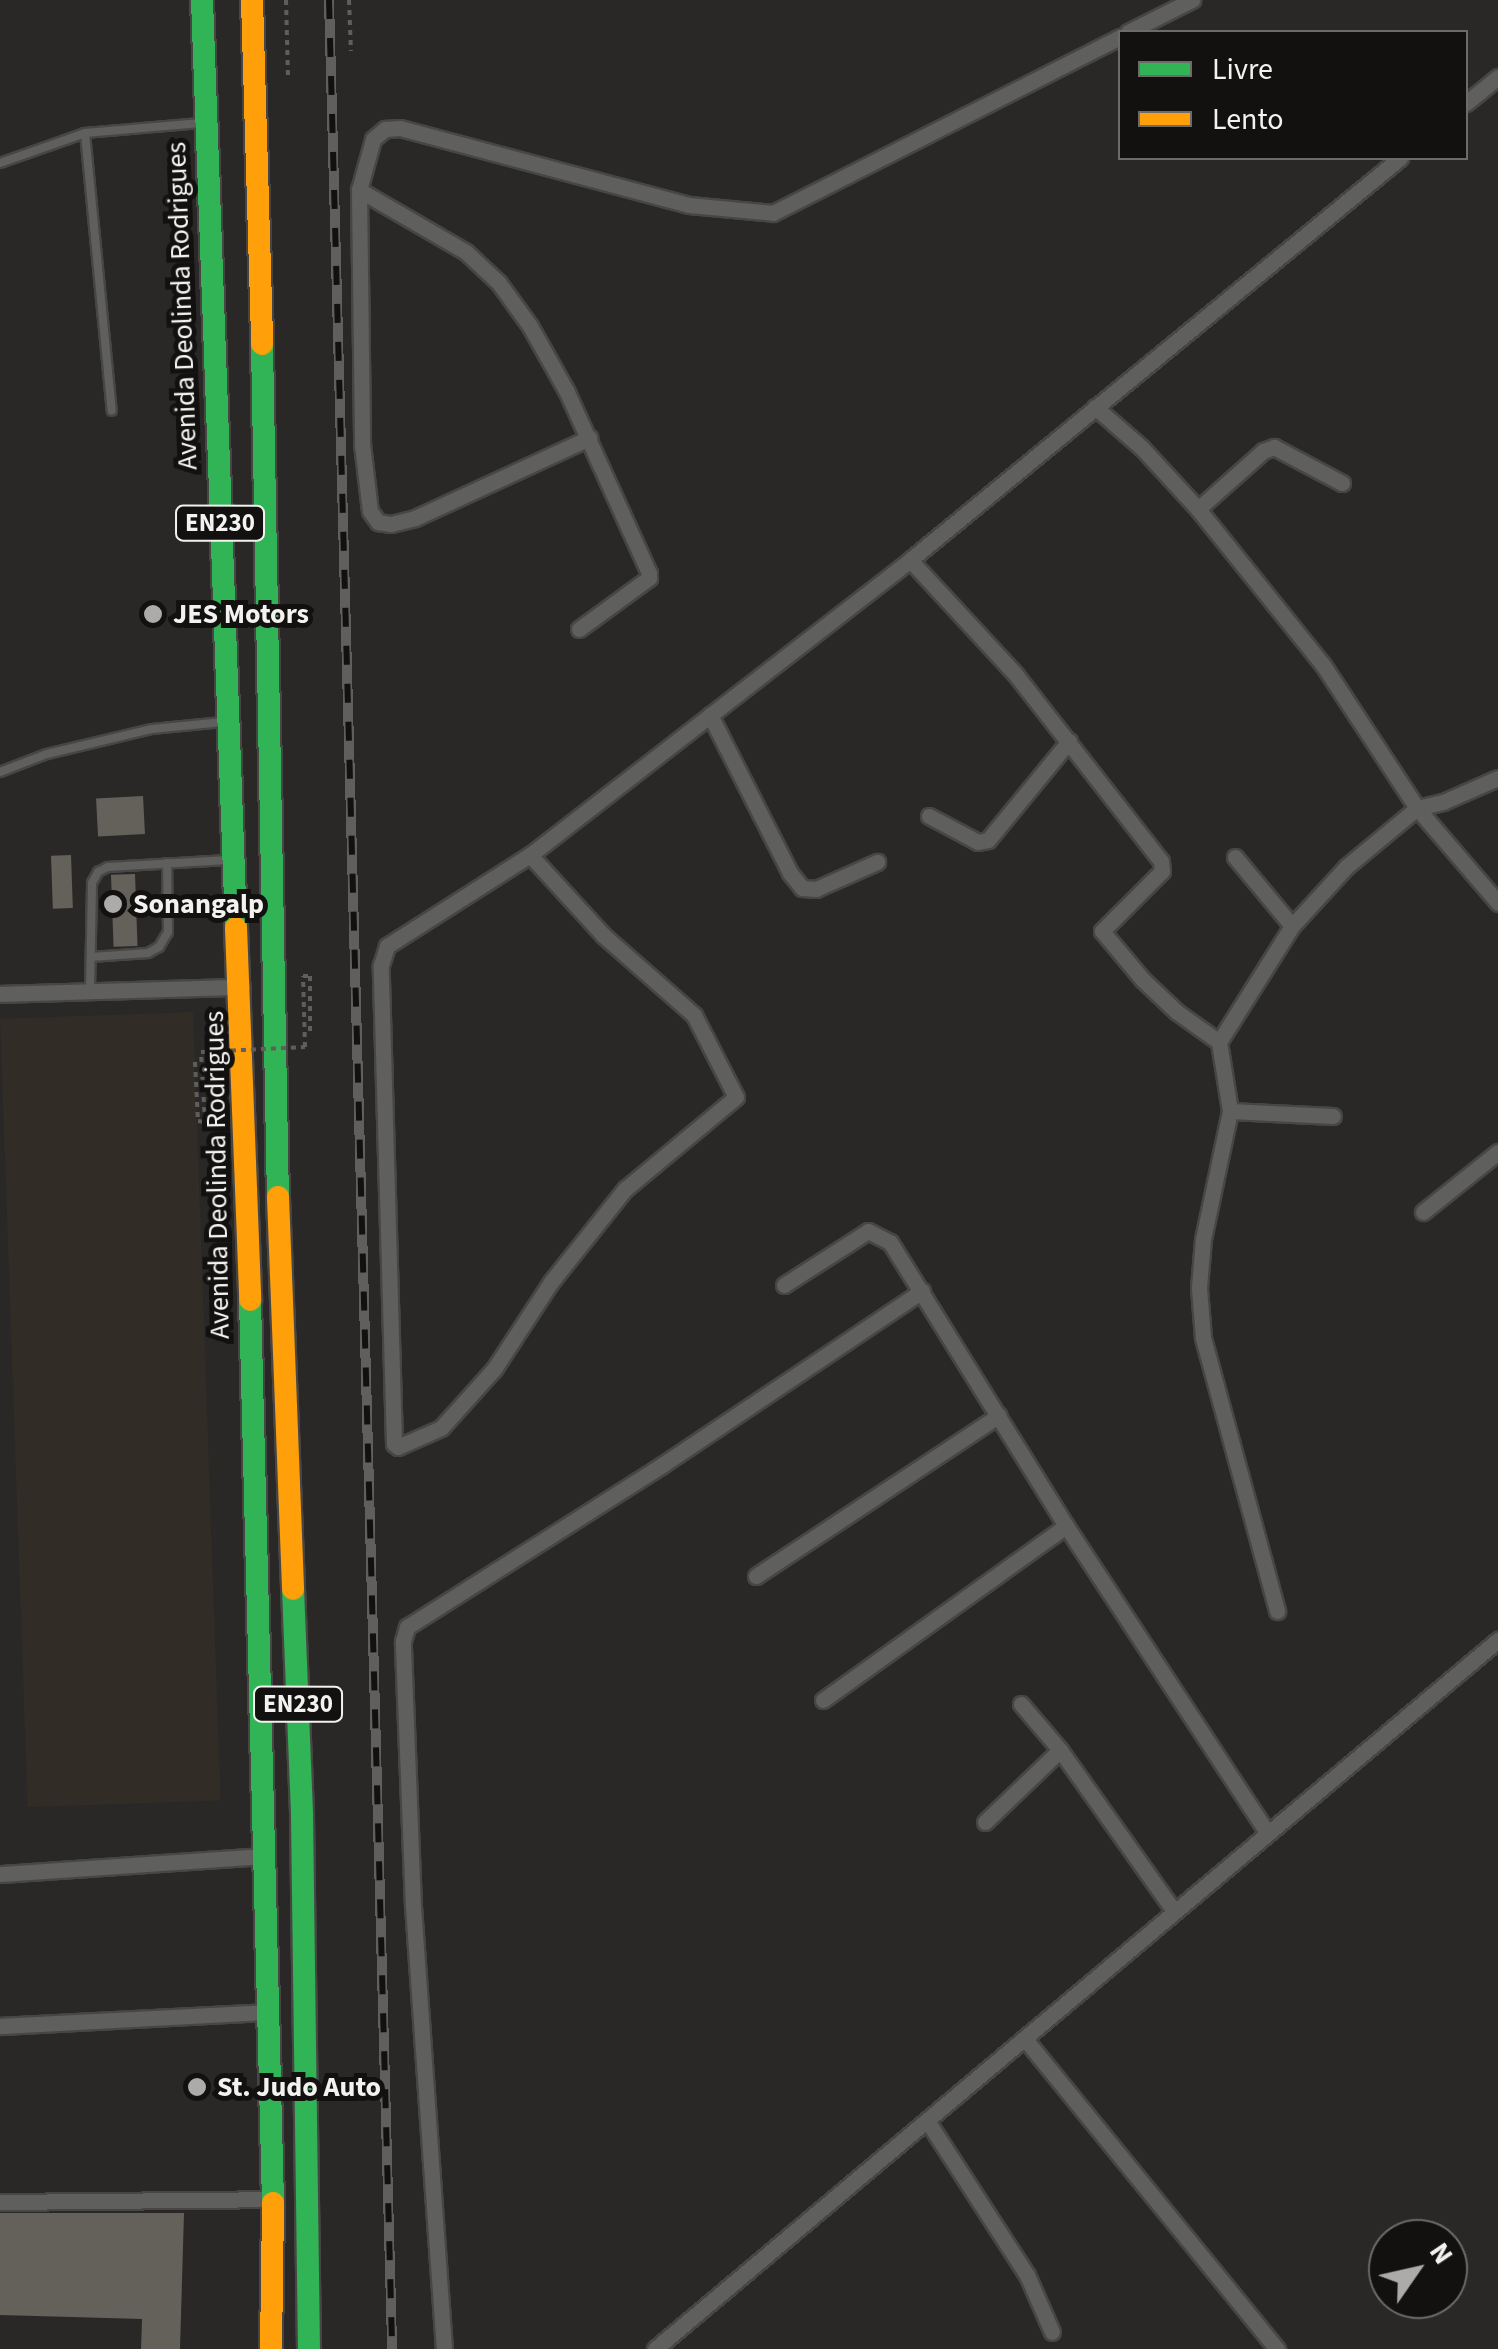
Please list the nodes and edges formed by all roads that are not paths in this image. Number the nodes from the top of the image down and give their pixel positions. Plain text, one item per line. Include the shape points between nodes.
1 (202, 0) edge
2 (252, 0) edge
3 (1192, 0) edge
4 (1132, 30) edge
5 (1118, 37) edge
6 (1498, 76) edge
7 (1468, 102) edge
8 (205, 123) junction
9 (86, 134) junction
10 (1398, 160) edge
11 (3, 163) edge
12 (0, 172) edge
13 (359, 190) junction
14 (1095, 407) junction
15 (112, 411) dead end
16 (588, 438) junction
17 (1342, 482) dead end
18 (1198, 509) junction
19 (910, 560) junction
20 (579, 629) dead end
21 (710, 715) junction
22 (228, 722) junction
23 (1069, 741) junction
24 (0, 772) edge
25 (1498, 778) edge
26 (1417, 808) junction
27 (930, 816) dead end
28 (530, 855) junction
29 (1235, 857) dead end
30 (233, 860) junction
31 (877, 862) dead end
32 (167, 863) junction
33 (1498, 903) edge
34 (1292, 926) junction
35 (90, 957) junction
36 (242, 987) junction
37 (90, 991) junction
38 (0, 994) edge
39 (1219, 1042) junction
40 (1230, 1112) junction
41 (1332, 1116) dead end
42 (1498, 1152) edge
43 (1423, 1212) dead end
44 (784, 1285) dead end
45 (922, 1291) junction
46 (998, 1415) junction
47 (1066, 1526) junction
48 (756, 1576) dead end
49 (1277, 1612) dead end
50 (1498, 1640) edge
51 (823, 1700) dead end
52 (1021, 1704) dead end
53 (1060, 1750) junction
54 (985, 1822) dead end
55 (1268, 1833) junction
56 (263, 1856) junction
57 (0, 1874) edge
58 (1174, 1911) junction
59 (267, 2012) junction
60 (0, 2026) edge
61 (1025, 2039) junction
62 (928, 2122) junction
63 (273, 2199) junction
64 (0, 2202) edge
65 (1052, 2332) dead end
66 (271, 2349) edge
67 (309, 2349) edge
68 (444, 2349) edge
69 (655, 2349) edge
70 (1277, 2349) edge

1 - 8 highway, Avenida Deolinda Rodrigues / EN230
2 - 67 highway, Avenida Deolinda Rodrigues / EN230 via 272,1043 302,1816
3 - 4 street
5 - 13 street via 773,213 690,205 400,128 385,129 373,140
6 - 7 street
8 - 9 lane
8 - 22 highway, Avenida Deolinda Rodrigues / EN230
9 - 11 lane
9 - 15 lane
10 - 14 street
11 - 12 lane
13 - 16 street via 466,252 498,283 530,326
13 - 16 street via 362,444 370,511 378,522 415,518
14 - 18 street
14 - 19 street
16 - 20 street via 649,578
17 - 18 street via 1274,447
18 - 26 street via 1322,665
19 - 21 street
19 - 23 street
21 - 28 street
21 - 31 street via 802,888 816,889
22 - 24 lane via 152,728
22 - 30 highway, Avenida Deolinda Rodrigues / EN230
23 - 27 street via 988,840 964,836
23 - 39 street via 1161,862 1162,871 1103,925 1104,936 1177,1012
25 - 26 street
26 - 33 street
26 - 34 street via 1346,867
28 - 28 street via 603,935 694,1015 736,1096 625,1190 551,1282 494,1370 441,1428 398,1447 382,953
29 - 34 street
30 - 32 lane
30 - 36 highway, Avenida Deolinda Rodrigues / EN230
32 - 35 lane via 98,872
32 - 35 lane via 168,932 159,947
34 - 39 street
35 - 37 lane
36 - 37 street
36 - 56 highway, Avenida Deolinda Rodrigues / EN230
37 - 38 street
39 - 40 street
40 - 41 street
40 - 49 street via 1204,1239 1203,1338
42 - 43 street
44 - 45 street via 868,1231 890,1242
45 - 46 street
45 - 68 street via 407,1627 413,1906
46 - 47 street
46 - 48 street
47 - 51 street
47 - 55 street
50 - 55 street
52 - 53 street
53 - 54 street
53 - 58 street
55 - 58 street
56 - 57 street
56 - 59 highway, Avenida Deolinda Rodrigues / EN230
58 - 61 street
59 - 60 street
59 - 63 highway, Avenida Deolinda Rodrigues / EN230
61 - 62 street
61 - 70 street
62 - 65 street via 1027,2275
62 - 69 street
63 - 64 street
63 - 66 highway, Avenida Deolinda Rodrigues / EN230

